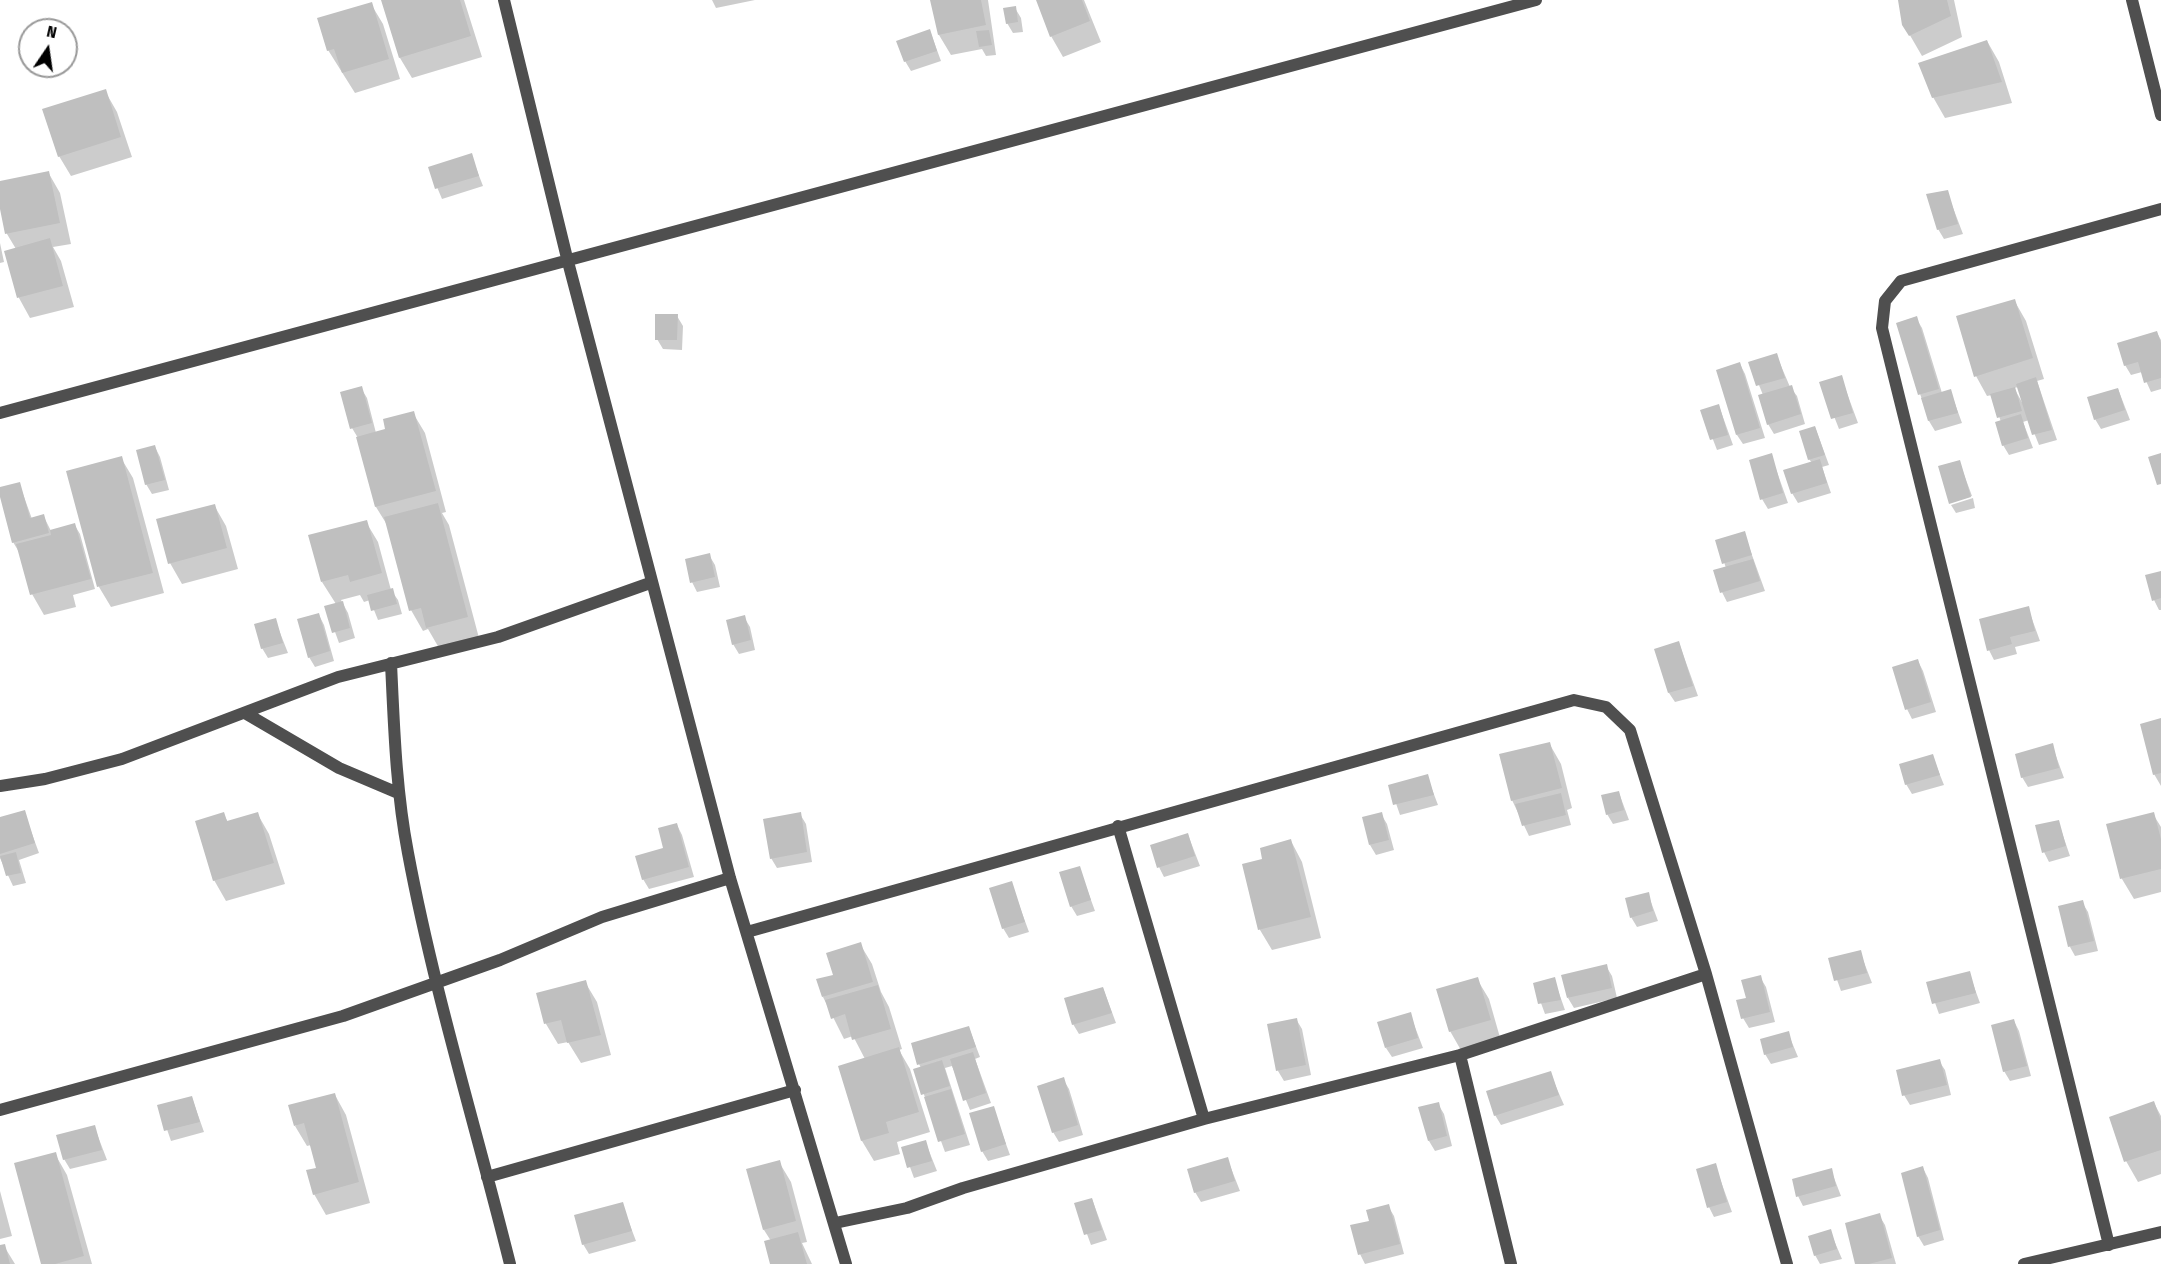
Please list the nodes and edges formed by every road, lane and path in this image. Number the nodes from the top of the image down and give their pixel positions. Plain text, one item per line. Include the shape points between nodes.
1 (504, 0) edge
2 (1536, 0) edge
3 (2132, 0) edge
4 (2161, 115) edge
5 (2161, 209) edge
6 (567, 258) junction
7 (0, 412) edge
8 (650, 583) junction
9 (391, 663) junction
10 (245, 713) junction
11 (0, 786) edge
12 (399, 793) junction
13 (1118, 826) junction
14 (730, 878) junction
15 (747, 932) junction
16 (1706, 974) junction
17 (435, 984) junction
18 (1460, 1055) junction
19 (795, 1090) junction
20 (0, 1110) edge
21 (1204, 1119) junction
22 (487, 1177) junction
23 (836, 1223) junction
24 (2161, 1232) edge
25 (2109, 1245) junction
26 (510, 1264) edge
27 (846, 1264) edge
28 (1510, 1264) edge
29 (1787, 1264) edge
30 (2024, 1264) edge

1 - 6 street
2 - 6 street
3 - 4 street
5 - 25 street via 1901,281 1885,301 1882,328
6 - 7 street
6 - 8 street
8 - 9 street via 498,637
8 - 14 street
9 - 10 street via 338,677
9 - 12 street
10 - 11 street via 122,759
10 - 12 street via 339,768
12 - 17 street
13 - 15 street
13 - 16 street via 1574,700 1606,707 1630,730
13 - 21 street
14 - 15 street
14 - 17 street via 603,917
15 - 19 street
16 - 18 street
16 - 29 street
17 - 20 street via 343,1016
17 - 22 street
18 - 21 street
18 - 28 street
19 - 22 street
19 - 23 street
21 - 23 street via 963,1188 907,1208
22 - 26 street
23 - 27 street
24 - 25 street
25 - 30 street

